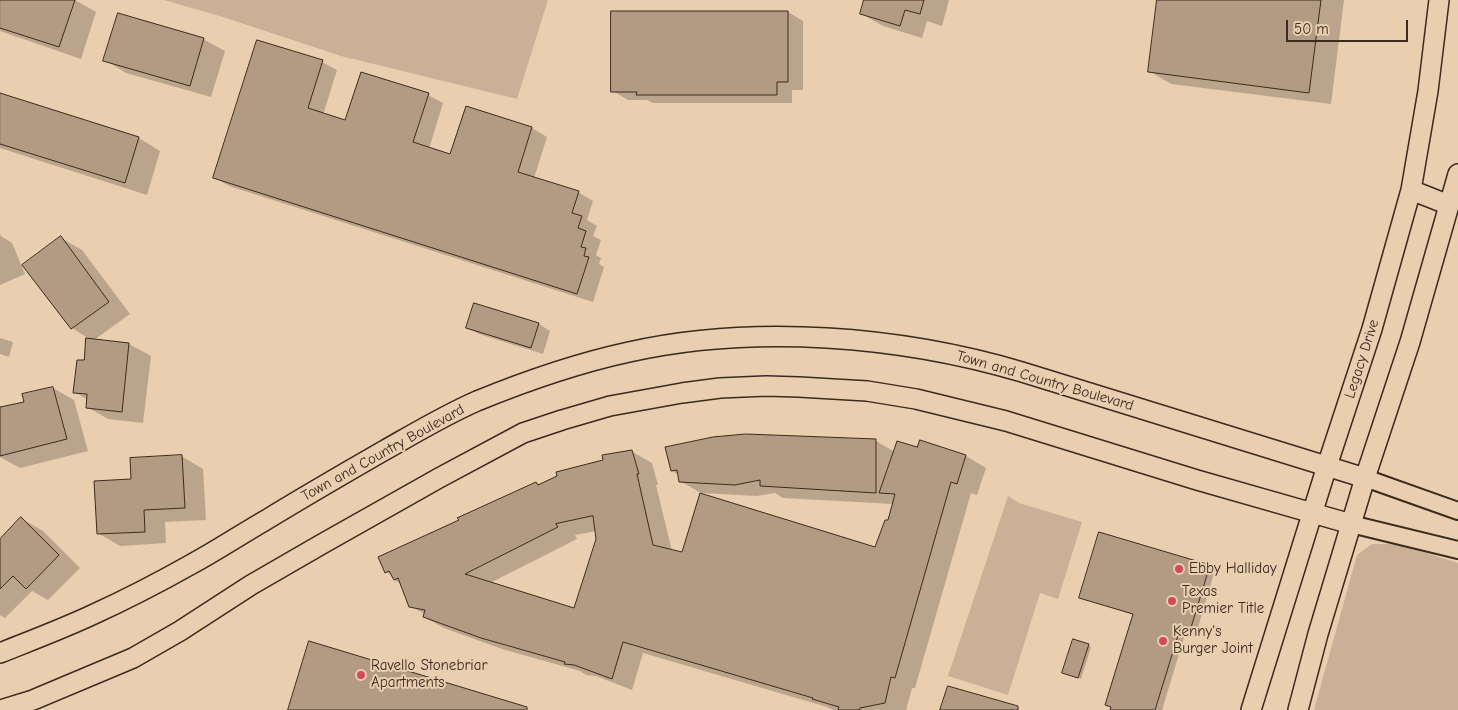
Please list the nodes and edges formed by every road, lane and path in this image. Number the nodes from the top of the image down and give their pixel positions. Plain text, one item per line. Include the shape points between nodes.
1 (1439, 0) edge
2 (1458, 174) edge
3 (1411, 190) junction
4 (1449, 205) junction
5 (1327, 466) junction
6 (1365, 478) junction
7 (1458, 510) edge
8 (1313, 512) junction
9 (1351, 524) junction
10 (1458, 550) edge
11 (0, 653) edge
12 (1, 710) edge
13 (1251, 710) edge
14 (1298, 710) edge

1 - 3 main road, Legacy Drive
2 - 4 main road
3 - 4 main road
3 - 5 main road, Legacy Drive via 1372,328
4 - 6 main road via 1410,342
5 - 6 main road, Town and Country Boulevard
5 - 8 main road, Legacy Drive
5 - 11 main road, Town and Country Boulevard via 998,364 945,353 858,340 788,337 744,337 676,344 582,364 476,402 408,436 190,565 92,615
6 - 7 street, Town and Country Boulevard
6 - 9 main road
8 - 9 main road
8 - 12 main road via 1006,421 916,399 867,391 799,386 682,393 610,406 524,433 322,544 133,658
8 - 13 main road, Legacy Drive
9 - 10 street
9 - 14 main road

